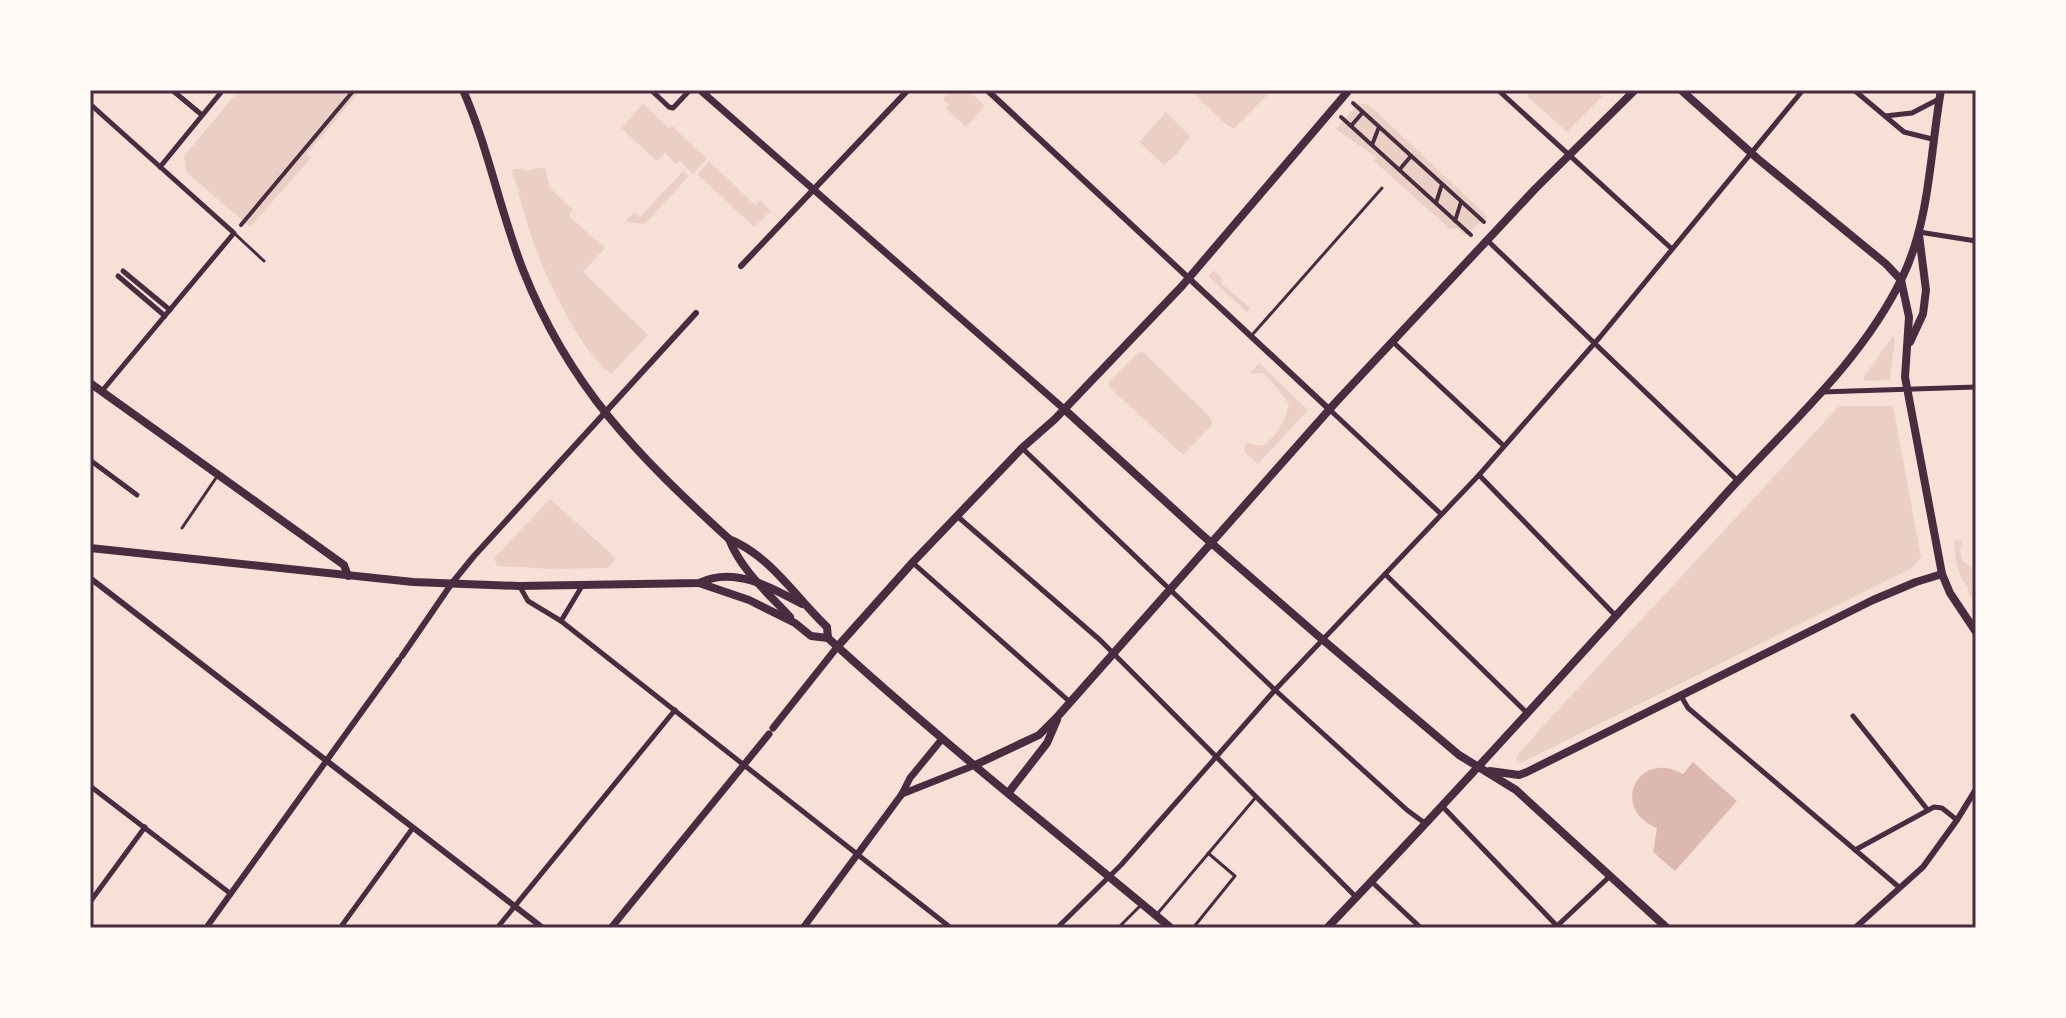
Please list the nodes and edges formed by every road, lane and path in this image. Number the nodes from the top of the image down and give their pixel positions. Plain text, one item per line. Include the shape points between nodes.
1 (172, 90) edge
2 (223, 90) edge
3 (354, 90) edge
4 (463, 90) edge
5 (651, 90) edge
6 (700, 90) edge
7 (908, 90) edge
8 (987, 90) edge
9 (1349, 90) edge
10 (1498, 90) edge
11 (1635, 90) edge
12 (1681, 90) edge
13 (1803, 90) edge
14 (1854, 90) edge
15 (688, 92) edge
16 (1940, 94) edge
17 (1353, 103) dead end
18 (90, 104) edge
19 (1363, 112) junction
20 (202, 115) junction
21 (1884, 116) junction
22 (1341, 117) dead end
23 (1351, 126) junction
24 (1379, 127) junction
25 (1932, 139) junction
26 (1372, 145) junction
27 (1751, 153) junction
28 (1569, 155) junction
29 (1411, 156) junction
30 (160, 167) junction
31 (1399, 170) junction
32 (1442, 184) junction
33 (1382, 188) dead end
34 (1461, 202) junction
35 (1436, 203) junction
36 (1455, 221) junction
37 (1484, 222) dead end
38 (241, 225) dead end
39 (1919, 232) junction
40 (234, 233) junction
41 (1471, 235) dead end
42 (1486, 239) junction
43 (1976, 241) edge
44 (1672, 249) junction
45 (264, 261) dead end
46 (741, 266) dead end
47 (1189, 277) junction
48 (1901, 280) junction
49 (170, 310) junction
50 (696, 313) dead end
51 (165, 316) junction
52 (1252, 336) junction
53 (1392, 342) junction
54 (1595, 343) junction
55 (1908, 346) junction
56 (90, 384) edge
57 (1976, 387) edge
58 (1908, 389) junction
59 (102, 391) junction
60 (1820, 392) junction
61 (1064, 409) junction
62 (1329, 409) junction
63 (604, 412) junction
64 (1504, 446) junction
65 (1022, 448) junction
66 (90, 460) edge
67 (218, 474) junction
68 (1479, 475) junction
69 (1738, 481) junction
70 (137, 495) dead end
71 (1441, 514) junction
72 (957, 516) junction
73 (182, 528) dead end
74 (729, 539) junction
75 (1211, 543) junction
76 (90, 548) edge
77 (913, 562) junction
78 (1385, 574) junction
79 (1942, 574) junction
80 (348, 576) junction
81 (90, 578) edge
82 (758, 582) junction
83 (452, 583) junction
84 (699, 583) junction
85 (519, 586) junction
86 (582, 586) junction
87 (1170, 590) junction
88 (802, 604) junction
89 (1616, 616) junction
90 (561, 621) junction
91 (795, 623) junction
92 (1976, 632) edge
93 (828, 638) junction
94 (1323, 641) junction
95 (838, 646) junction
96 (1113, 653) junction
97 (1275, 690) junction
98 (1681, 696) junction
99 (1070, 702) junction
100 (675, 710) junction
101 (1527, 713) junction
102 (1058, 716) junction
103 (1853, 716) dead end
104 (942, 739) junction
105 (1216, 757) junction
106 (328, 761) junction
107 (744, 764) junction
108 (975, 765) junction
109 (1477, 768) junction
110 (90, 786) edge
111 (1976, 789) edge
112 (1009, 792) junction
113 (902, 794) junction
114 (1256, 797) junction
115 (1443, 807) junction
116 (1927, 809) junction
117 (1957, 820) junction
118 (1427, 824) junction
119 (145, 827) junction
120 (412, 829) junction
121 (1855, 850) junction
122 (1208, 853) junction
123 (858, 855) junction
124 (1109, 876) junction
125 (1609, 877) junction
126 (1372, 882) junction
127 (1900, 888) junction
128 (231, 894) junction
129 (1357, 897) junction
130 (90, 902) edge
131 (1142, 904) junction
132 (515, 906) junction
133 (1156, 915) junction
134 (1558, 927) edge
135 (206, 928) edge
136 (340, 928) edge
137 (497, 928) edge
138 (543, 928) edge
139 (611, 928) edge
140 (803, 928) edge
141 (951, 928) edge
142 (1057, 928) edge
143 (1118, 928) edge
144 (1171, 928) edge
145 (1193, 928) edge
146 (1327, 928) edge
147 (1421, 928) edge
148 (1667, 928) edge
149 (1855, 928) edge

1 - 20 street
2 - 20 street
3 - 38 street
4 - 63 main road via 535,297 564,354
5 - 15 street via 673,108
6 - 61 main road
7 - 46 street
8 - 47 street
9 - 47 main road
10 - 28 street
11 - 28 main road
12 - 27 main road
13 - 27 street
14 - 21 street
16 - 21 street via 1912,113
16 - 25 main road
17 - 19 street
18 - 30 street
19 - 23 street
19 - 24 street
20 - 30 street
21 - 25 street via 1904,132
22 - 23 street
23 - 26 street
24 - 26 street
24 - 29 street
25 - 39 main road
26 - 31 street
27 - 44 street
27 - 48 main road
28 - 42 main road
28 - 44 street
29 - 31 street
29 - 32 street
30 - 40 street
31 - 35 street
32 - 34 street
32 - 35 street
33 - 52 lane
34 - 36 street
34 - 37 street
35 - 36 street
36 - 41 street
39 - 43 street
39 - 48 main road
39 - 55 main road via 1926,290 1923,314
40 - 45 lane
40 - 49 street
42 - 53 main road
42 - 54 street
44 - 54 street
47 - 52 street
47 - 61 main road
48 - 55 main road via 1909,317
48 - 60 main road via 1866,337
49 - 51 street
49 - 51 street via 121,273
50 - 63 street
51 - 59 street
52 - 62 street
53 - 62 main road
53 - 64 street
54 - 64 street
54 - 69 street
55 - 58 main road
56 - 59 main road
57 - 58 street
58 - 60 street
58 - 79 main road
59 - 67 main road
60 - 69 main road
61 - 65 main road
61 - 75 main road
62 - 71 street
62 - 75 main road
63 - 74 main road via 656,472
63 - 83 street
64 - 68 street
65 - 72 main road
65 - 87 street
66 - 70 street
67 - 73 lane
67 - 80 main road via 344,565
68 - 71 street
68 - 89 street
69 - 89 main road
71 - 78 street
72 - 77 main road
72 - 96 street
74 - 82 main road
74 - 88 main road via 745,546 798,593
75 - 87 main road
75 - 94 main road
76 - 80 main road
77 - 95 main road
77 - 99 street
78 - 94 street
78 - 101 street
79 - 92 main road
79 - 98 main road via 1890,592
80 - 83 main road
81 - 106 street
82 - 84 main road via 711,577
82 - 88 main road
82 - 91 main road
83 - 85 main road
83 - 106 street
84 - 86 main road
84 - 91 main road
85 - 86 main road
85 - 90 street via 528,601
86 - 90 street
87 - 96 main road
87 - 97 street
88 - 93 main road via 827,627
89 - 101 main road
90 - 100 street
91 - 93 main road via 811,636
93 - 95 main road
94 - 97 street
94 - 109 main road
95 - 104 main road
95 - 107 main road
96 - 99 main road
96 - 105 street
97 - 105 street
97 - 118 street
98 - 109 main road via 1519,775
98 - 121 street via 1688,708
99 - 102 main road
100 - 107 street
100 - 132 street
101 - 109 main road
102 - 108 main road via 1030,740
102 - 112 main road via 1047,743
103 - 116 street
104 - 108 main road
104 - 113 main road
105 - 114 street
105 - 124 street
106 - 120 street
106 - 128 street
107 - 123 street
107 - 139 main road
108 - 112 main road
108 - 113 main road
109 - 115 main road
109 - 125 main road via 1516,790
110 - 119 street
111 - 117 street
112 - 124 main road
113 - 123 main road
114 - 122 lane
114 - 129 street
115 - 118 main road
115 - 134 street
116 - 117 street via 1940,807
116 - 121 street
117 - 127 street via 1923,867
118 - 126 main road
119 - 128 street
119 - 130 street
120 - 132 street
120 - 136 street
121 - 127 street
122 - 133 lane
122 - 145 lane via 1235,876
123 - 140 main road
123 - 141 street
124 - 131 main road
124 - 142 street
125 - 134 street
125 - 148 main road
126 - 129 main road
126 - 147 street
127 - 149 street
128 - 135 street
129 - 146 main road
131 - 133 main road
131 - 143 lane
132 - 137 street
132 - 138 street
133 - 144 main road

